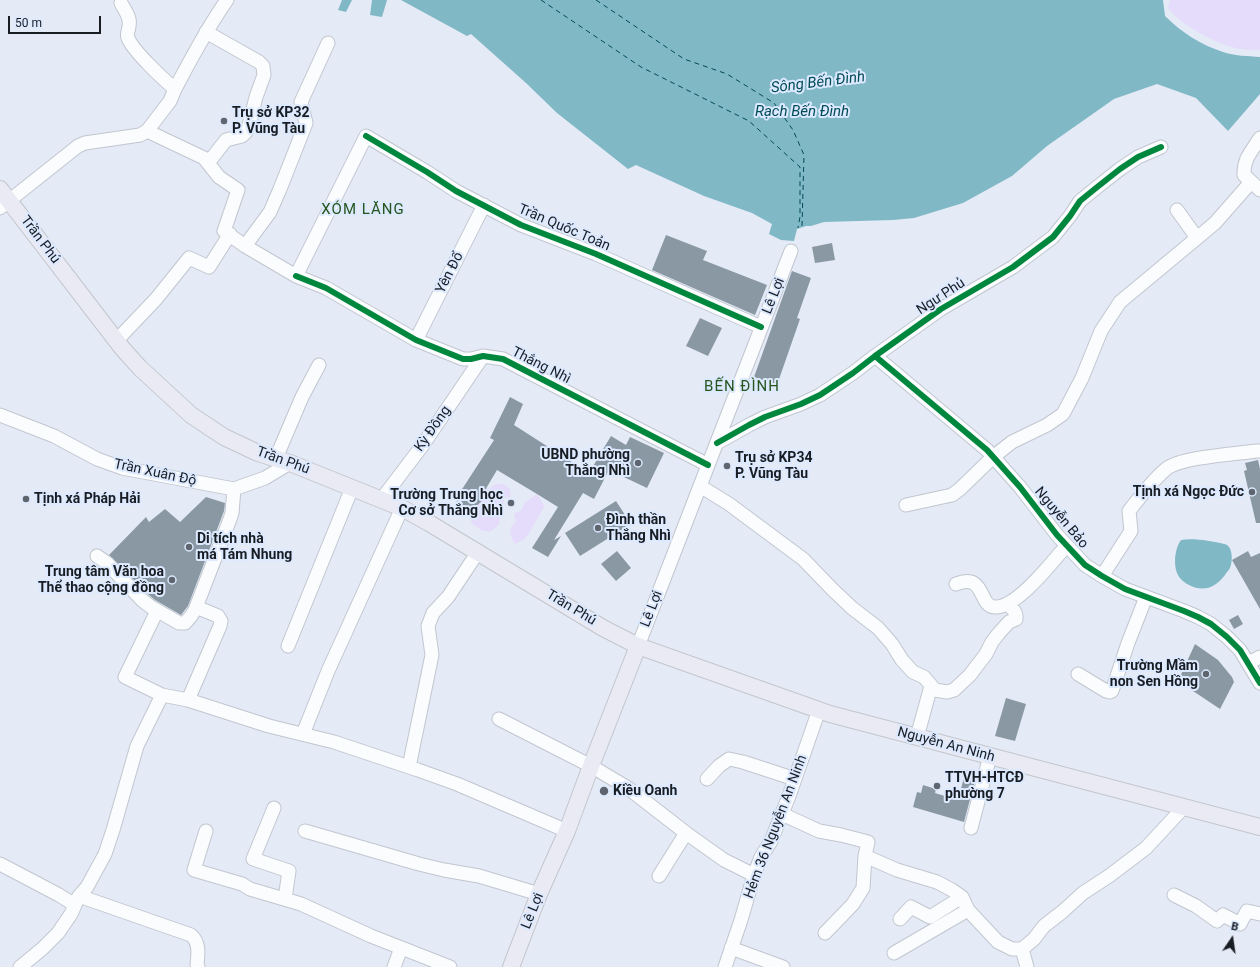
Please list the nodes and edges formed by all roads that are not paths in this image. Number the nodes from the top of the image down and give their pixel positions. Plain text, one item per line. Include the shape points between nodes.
1 (227, 0) edge
2 (121, 4) dead end
3 (206, 32) junction
4 (328, 43) dead end
5 (174, 90) junction
6 (148, 131) junction
7 (1260, 138) edge
8 (1161, 147) dead end
9 (208, 163) junction
10 (1255, 186) edge
11 (3, 199) edge
12 (484, 205) junction
13 (1177, 210) dead end
14 (230, 234) junction
15 (1197, 238) junction
16 (245, 246) junction
17 (792, 250) dead end
18 (296, 276) junction
19 (761, 327) junction
20 (116, 340) junction
21 (416, 340) junction
22 (483, 356) junction
23 (875, 356) junction
24 (319, 365) dead end
25 (0, 415) edge
26 (717, 443) junction
27 (1260, 452) edge
28 (993, 457) junction
29 (283, 461) junction
30 (708, 465) junction
31 (700, 486) junction
32 (352, 488) junction
33 (234, 489) junction
34 (381, 500) junction
35 (906, 505) dead end
36 (402, 508) junction
37 (1066, 546) junction
38 (478, 552) junction
39 (97, 556) dead end
40 (1102, 576) junction
41 (956, 584) dead end
42 (1146, 597) junction
43 (1007, 604) junction
44 (196, 606) junction
45 (157, 611) junction
46 (288, 646) dead end
47 (638, 646) junction
48 (1260, 657) edge
49 (1248, 663) junction
50 (1078, 674) dead end
51 (1260, 684) edge
52 (930, 686) junction
53 (162, 695) junction
54 (188, 700) junction
55 (819, 710) junction
56 (499, 719) dead end
57 (303, 734) junction
58 (917, 737) junction
59 (990, 756) junction
60 (590, 766) junction
61 (409, 767) junction
62 (707, 778) dead end
63 (796, 779) junction
64 (274, 808) dead end
65 (1183, 808) junction
66 (782, 814) junction
67 (1260, 827) edge
68 (970, 828) dead end
69 (206, 831) dead end
70 (305, 831) dead end
71 (567, 831) junction
72 (686, 833) junction
73 (865, 856) junction
74 (0, 864) edge
75 (754, 875) junction
76 (659, 876) dead end
77 (539, 894) junction
78 (1174, 895) dead end
79 (962, 897) junction
80 (285, 899) junction
81 (77, 900) junction
82 (968, 910) junction
83 (1260, 914) edge
84 (900, 920) dead end
85 (825, 933) dead end
86 (401, 948) junction
87 (731, 948) junction
88 (1022, 949) junction
89 (894, 953) dead end
90 (20, 967) edge
91 (198, 967) edge
92 (394, 967) edge
93 (450, 967) edge
94 (511, 967) edge
95 (725, 967) edge
96 (783, 967) edge
97 (1027, 967) edge

1 - 3 street
2 - 5 street via 130,18 128,40
3 - 5 street
3 - 9 street via 259,62 263,66 264,75 246,132 242,136 226,140
4 - 16 street via 301,102 306,123 280,189 270,212
5 - 6 street via 170,101
6 - 9 street via 204,158
6 - 11 street via 140,135 78,146
7 - 10 street via 1244,166 1244,175
8 - 23 street, Ngư Phủ via 1138,157 1120,169 1080,201 1053,237 1013,268 942,309
9 - 14 street via 219,177 238,190 224,231
10 - 15 street
11 - 20 main road, Trần Phú
12 - 18 street, Trần Quốc Toản via 456,191 366,136
12 - 19 street, Trần Quốc Toản via 521,225 596,254
12 - 21 street, Yên Đổ
13 - 15 street
14 - 16 street, Thắng Nhì
14 - 20 street via 209,267 189,258 156,299
15 - 28 street via 1120,302 1101,331 1082,378 1063,414 1012,442
16 - 18 street, Thắng Nhì
17 - 19 street, Lê Lợi
18 - 21 street, Thắng Nhì via 326,288
19 - 26 street, Lê Lợi
20 - 29 main road, Trần Phú via 140,368 191,415 224,437 258,453
21 - 22 street, Thắng Nhì via 463,359
22 - 30 street, Thắng Nhì via 503,359
22 - 34 street, Kỳ Đồng via 422,446
23 - 26 street, Ngư Phủ via 820,395 754,422
23 - 28 street, Nguyễn Bảo
24 - 29 street via 302,397
25 - 33 street, Trần Xuân Độ via 54,436 97,459 122,468
26 - 30 street, Lê Lợi
27 - 40 street via 1185,461 1167,468 1128,511 1131,531
28 - 35 street via 952,495
28 - 37 street, Nguyễn Bảo
29 - 32 main road, Trần Phú
29 - 33 street via 265,478
30 - 31 street, Lê Lợi
31 - 47 street, Lê Lợi
31 - 52 street via 729,504 803,559 852,608 878,628 902,660 913,672 924,677
32 - 34 main road, Trần Phú
32 - 46 street
33 - 44 street via 232,513
34 - 36 main road, Trần Phú
36 - 38 main road, Trần Phú
36 - 57 street via 328,671
37 - 40 street, Nguyễn Bảo
37 - 43 street via 1028,589
38 - 47 main road, Trần Phú via 603,628
38 - 61 street via 448,597 433,613 428,626 432,655
39 - 45 street via 142,600
40 - 42 street, Nguyễn Bảo
41 - 43 street via 972,582 992,607
42 - 49 street, Nguyễn Bảo via 1211,624 1240,650
42 - 50 street via 1112,691 1106,691
43 - 52 street via 1015,612 1016,619 998,633 970,675 954,690 947,692 935,690
44 - 45 street via 183,624
44 - 54 street via 218,616 221,622
45 - 53 street via 125,677
47 - 55 main road, Nguyễn An Ninh
47 - 60 main road, Lê Lợi
48 - 49 street
49 - 51 street, Nguyễn Bảo
52 - 58 street
53 - 54 street
53 - 81 street via 137,746 105,854
54 - 57 street
55 - 58 main road, Nguyễn An Ninh
55 - 63 street, Hẻm 36 Nguyễn An Ninh
56 - 60 street
57 - 61 street
58 - 59 main road, Nguyễn An Ninh
59 - 65 main road, Nguyễn An Ninh
59 - 68 street
60 - 71 main road, Lê Lợi
60 - 72 street via 628,788
61 - 71 street via 457,784
62 - 63 street via 729,759
63 - 66 street, Hẻm 36 Nguyễn An Ninh
64 - 80 street via 253,859 289,871
65 - 67 main road, Nguyễn An Ninh
65 - 88 street via 1146,848 1083,893 1044,926
66 - 73 street via 819,831 868,842
66 - 75 street, Hẻm 36 Nguyễn An Ninh
69 - 80 street via 194,870
70 - 77 street via 419,864 479,876
71 - 77 main road, Lê Lợi
72 - 75 street via 724,860
72 - 76 street
73 - 79 street via 897,870 937,882
73 - 85 street via 864,888 853,904
74 - 81 street via 59,895
75 - 87 street, Hẻm 36 Nguyễn An Ninh
77 - 94 main road, Lê Lợi
78 - 83 street via 1217,921 1223,916 1240,924 1247,910
79 - 82 street
79 - 84 street via 930,917 911,908
80 - 86 street
81 - 90 street via 58,933
81 - 91 street via 191,935 197,943
82 - 88 street via 998,942 1012,949
82 - 89 street
86 - 92 street
86 - 93 street
87 - 95 street, Hẻm 36 Nguyễn An Ninh
87 - 96 street
88 - 97 street

